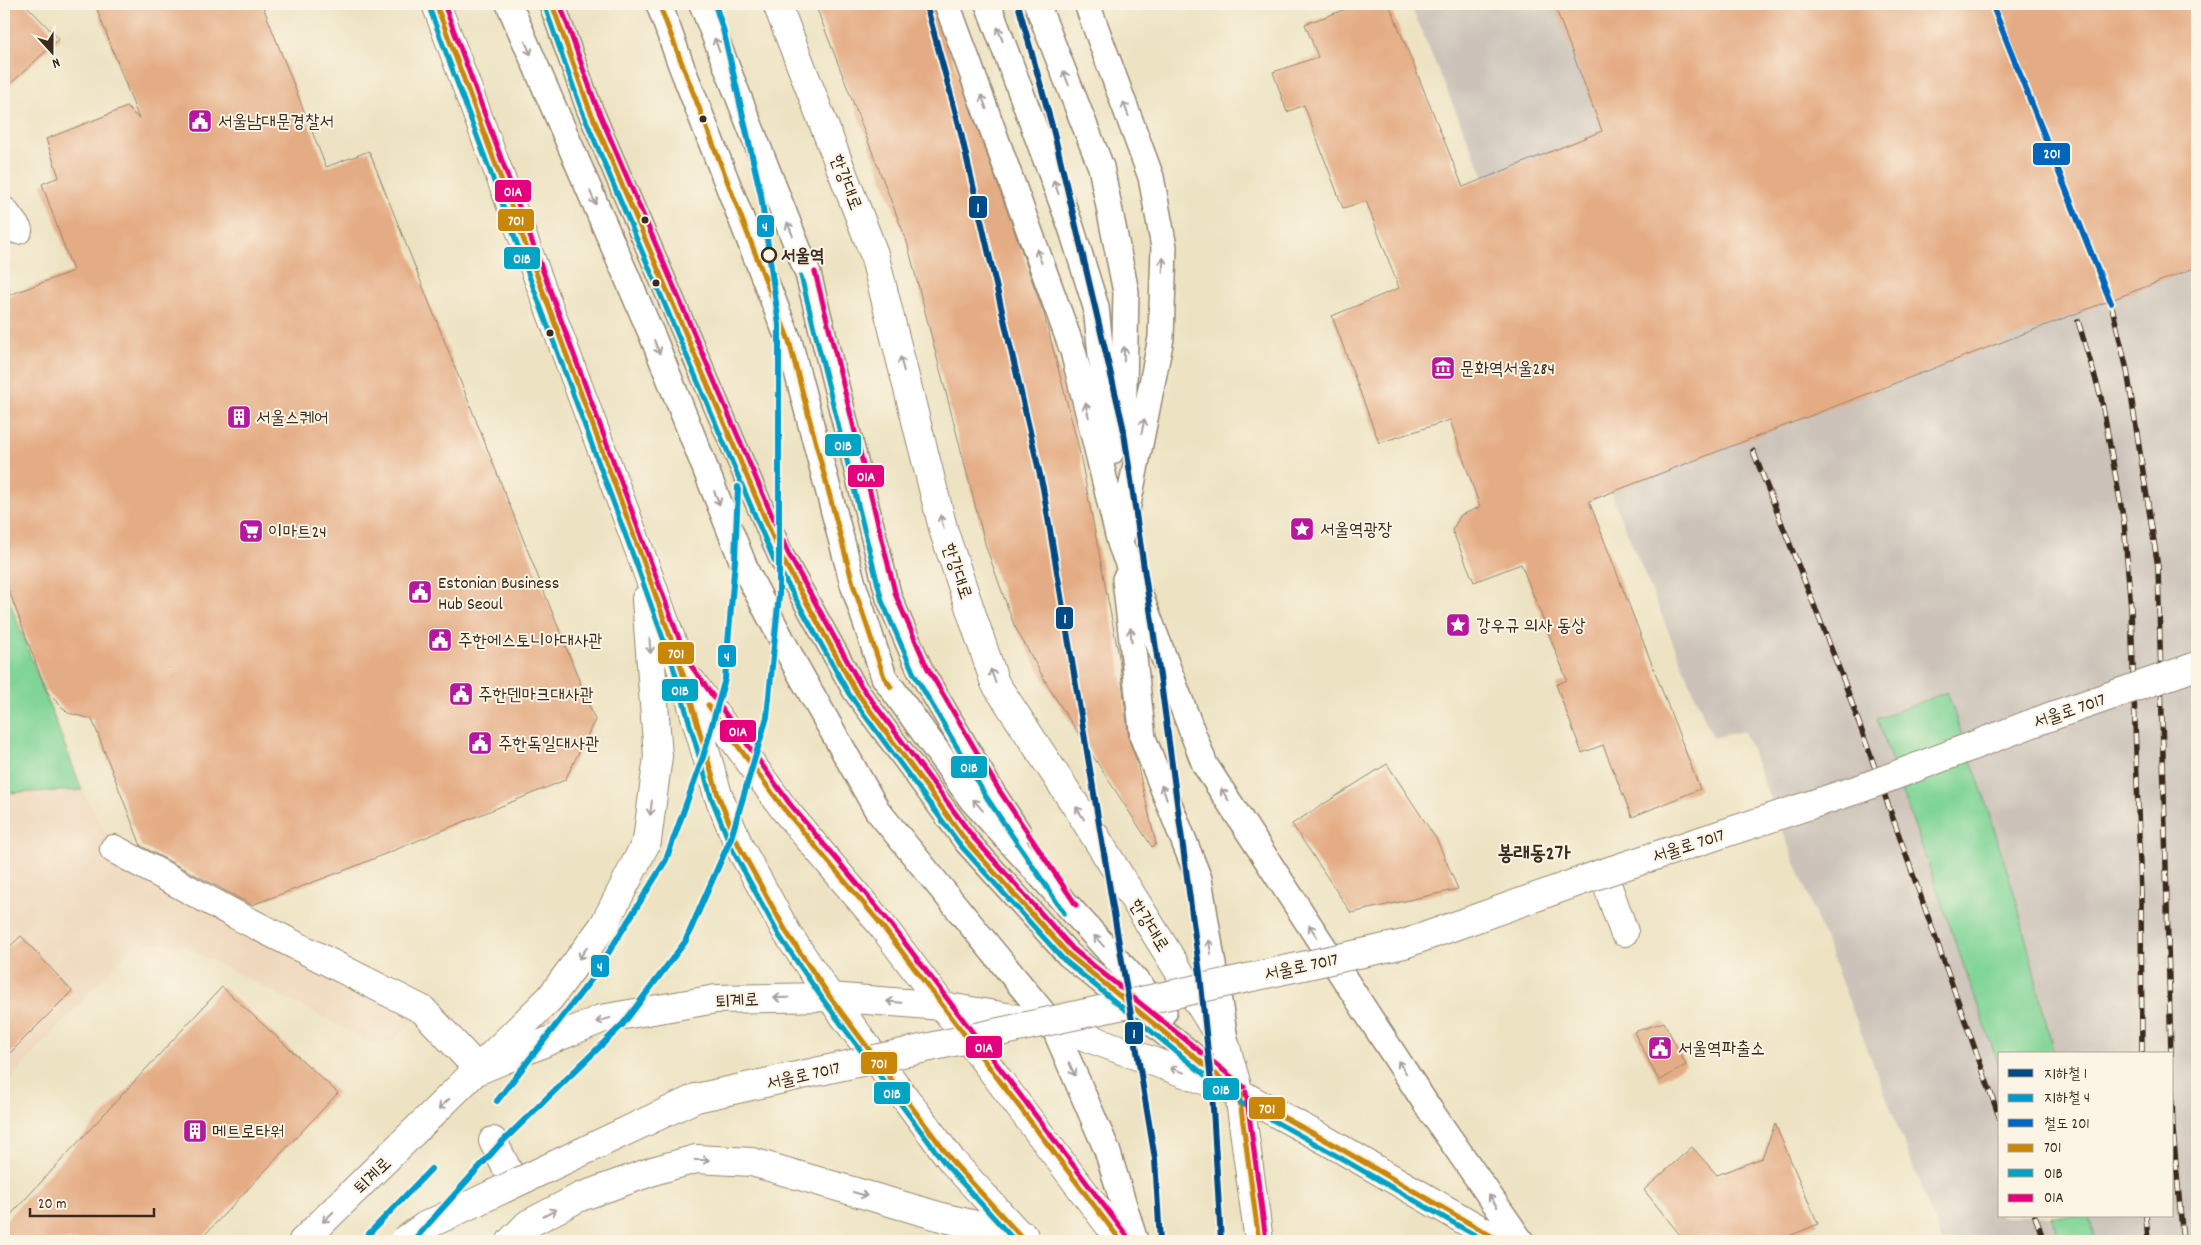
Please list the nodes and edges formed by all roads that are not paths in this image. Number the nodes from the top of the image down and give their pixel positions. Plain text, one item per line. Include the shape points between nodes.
1 (436, 4) edge
2 (509, 4) edge
3 (552, 4) edge
4 (659, 4) edge
5 (702, 4) edge
6 (777, 4) edge
7 (948, 4) edge
8 (988, 4) edge
9 (1037, 4) edge
10 (1087, 4) edge
11 (1120, 543) junction
12 (644, 563) junction
13 (680, 664) junction
14 (2197, 666) edge
15 (114, 849) dead end
16 (1604, 873) junction
17 (1068, 907) junction
18 (1624, 932) dead end
19 (830, 997) junction
20 (942, 1006) junction
21 (1053, 1025) junction
22 (1226, 1047) junction
23 (479, 1070) junction
24 (1239, 1093) junction
25 (492, 1141) dead end
26 (514, 1183) junction
27 (1030, 1239) edge
28 (304, 1241) edge
29 (404, 1241) edge
30 (511, 1241) edge
31 (1121, 1241) edge
32 (1135, 1241) edge
33 (1259, 1241) edge
34 (1500, 1241) edge
35 (1521, 1241) edge

1 - 12 main road
2 -> 21 lane via 654,340 747,573 794,663 877,810
3 - 24 lane via 589,108 781,556 855,690 966,842 1068,954
17 -> 4 lane via 972,800 884,678 853,584 789,341
17 -> 5 lane via 993,794 920,670 888,598 808,274
22 -> 6 main road, 한강대로 via 996,682 944,532 874,254
11 -> 7 lane via 1073,351
11 -> 8 lane via 1096,307 1072,227
11 -> 9 lane via 1126,292 1101,167
11 -> 10 lane via 1161,338 1164,247 1151,178
22 -> 11 lane via 1199,879 1143,738
35 -> 11 lane via 1430,1110 1205,765
12 - 13 main road
12 -> 23 main road via 658,756 647,840 599,932 550,998
13 - 19 main road via 718,795 739,846 786,934
13 - 20 main road via 784,809 880,923
14 - 16 main road, 서울로 7017, bridge via 2046,718 1862,788
15 - 23 main road via 423,1010
16 - 18 main road
16 - 26 main road, 서울로 7017, bridge via 1404,944 696,1098
24 -> 17 lane
20 -> 19 main road, 퇴계로
19 -> 23 main road, 퇴계로 via 716,999 601,1019
19 - 27 main road via 952,1160
20 - 21 main road, 퇴계로
20 - 31 main road
24 -> 21 main road, 퇴계로
21 -> 32 lane via 1107,1150
22 - 24 main road, 한강대로
23 -> 28 main road, 퇴계로
24 - 33 main road, 한강대로
24 - 34 main road, 퇴계로
25 - 26 main road
26 - 29 main road, 서울로 7017, bridge via 425,1226
30 -> 27 main road via 528,1224 580,1197 696,1159 752,1162

